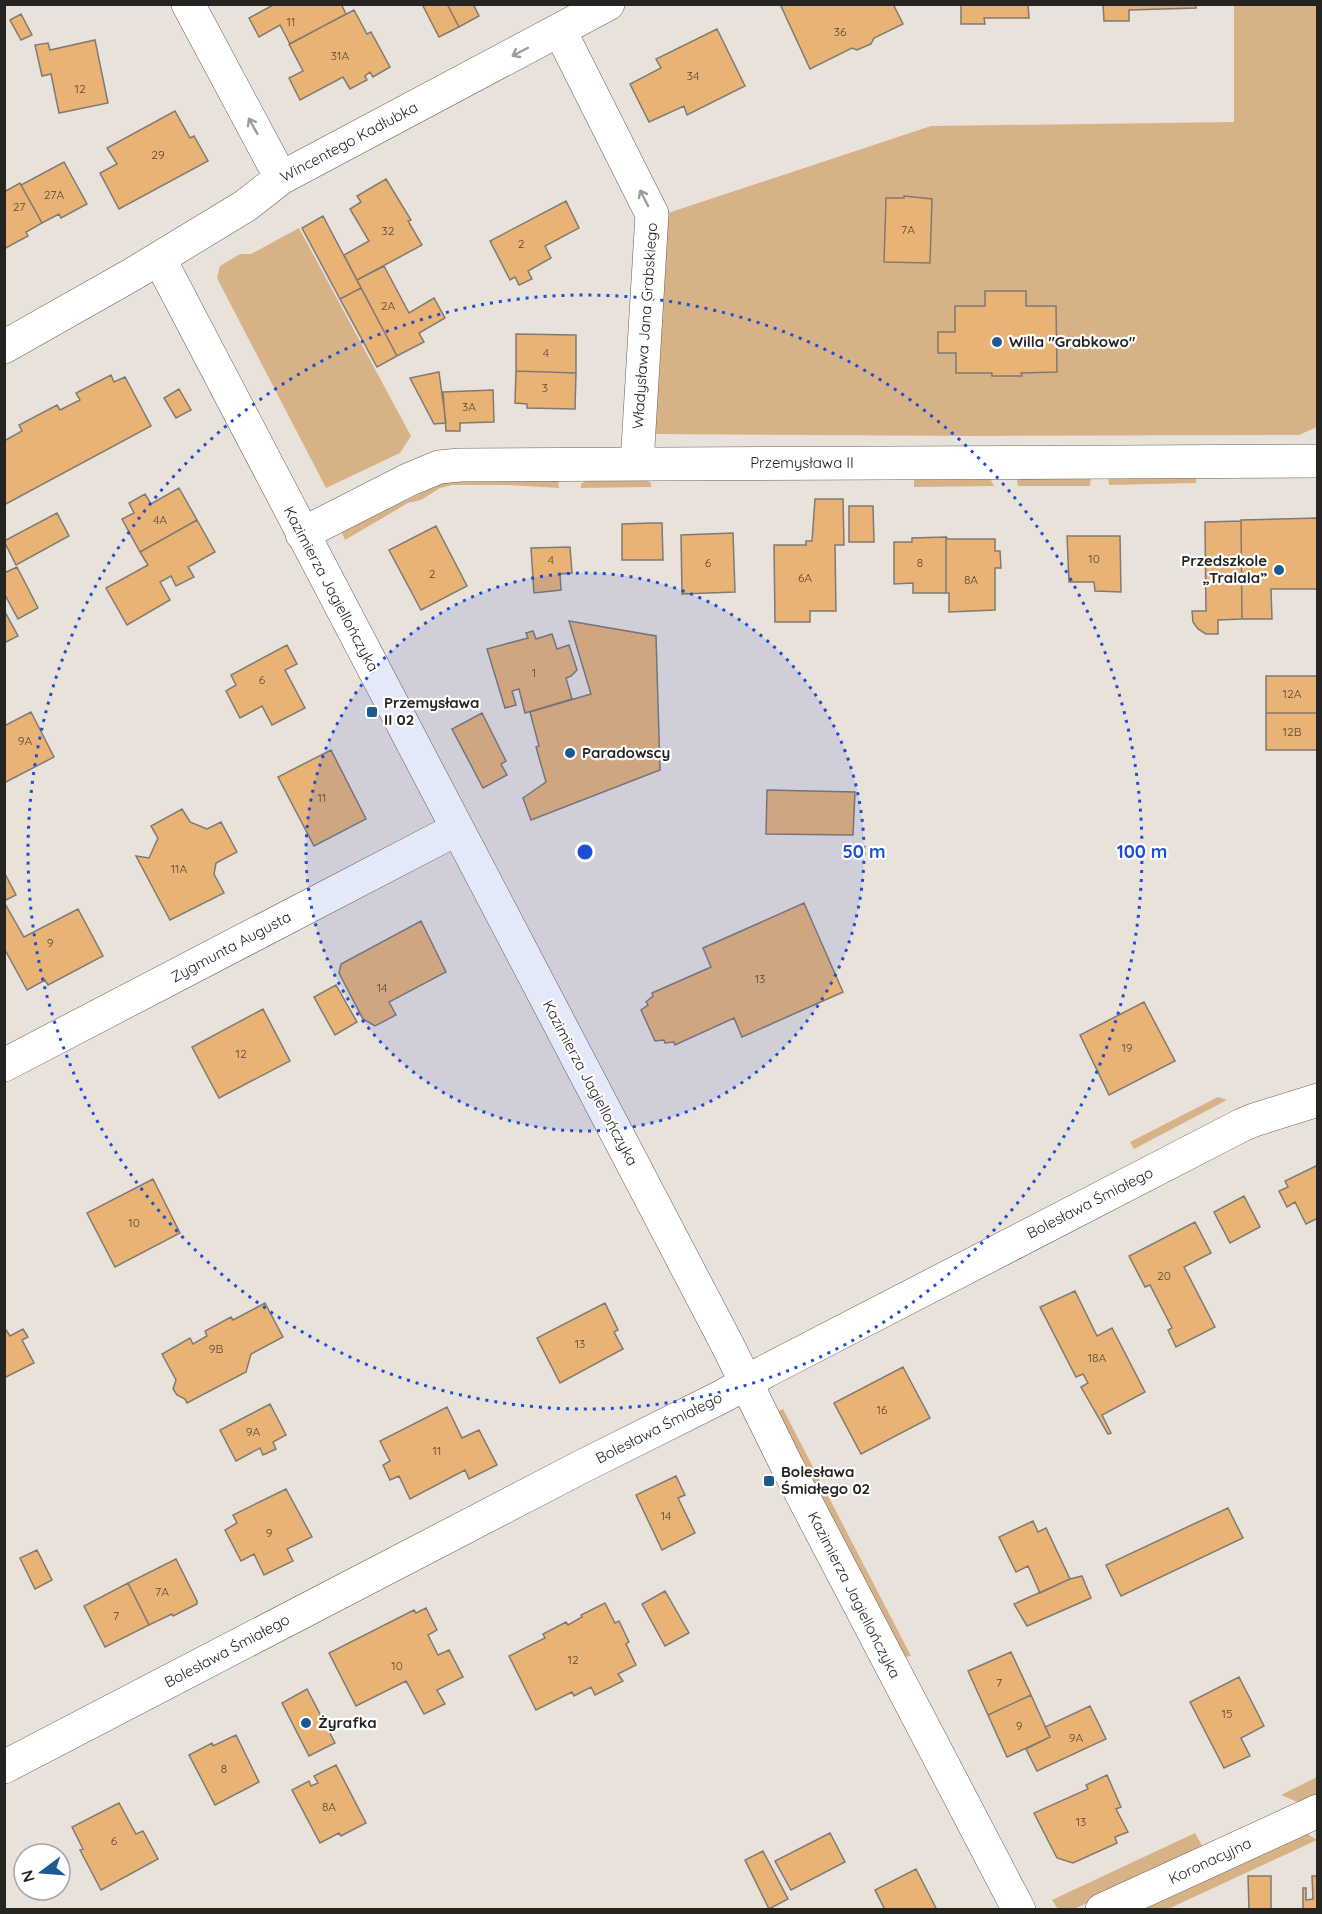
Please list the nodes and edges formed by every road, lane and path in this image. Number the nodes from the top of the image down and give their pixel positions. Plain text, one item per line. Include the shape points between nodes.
1 (188, 4) edge
2 (608, 4) edge
3 (560, 31) junction
4 (281, 178) junction
5 (159, 258) junction
6 (4, 347) edge
7 (1317, 461) edge
8 (637, 464) junction
9 (302, 534) junction
10 (457, 829) junction
11 (4, 1065) edge
12 (1317, 1100) edge
13 (745, 1383) junction
14 (4, 1767) edge
15 (1317, 1811) edge
16 (1019, 1910) edge
17 (1102, 1910) edge

4 -> 1 street
2 - 3 street, Wincentego Kadłubka
3 -> 4 street, Wincentego Kadłubka
8 -> 3 street, Władysława Jana Grabskiego via 652,214
4 - 5 street, Wincentego Kadłubka via 245,206
5 - 6 street, Wincentego Kadłubka
5 - 9 street, Kazimierza Jagiellończyka
7 - 8 street, Przemysława II
8 - 9 street, Przemysława II via 439,467
9 - 10 street, Kazimierza Jagiellończyka
10 - 11 street, Zygmunta Augusta
10 - 13 street, Kazimierza Jagiellończyka
12 - 13 street, Bolesława Śmiałego via 1242,1125
13 - 14 street, Bolesława Śmiałego
13 - 16 street, Kazimierza Jagiellończyka
15 - 17 street, Koronacyjna

